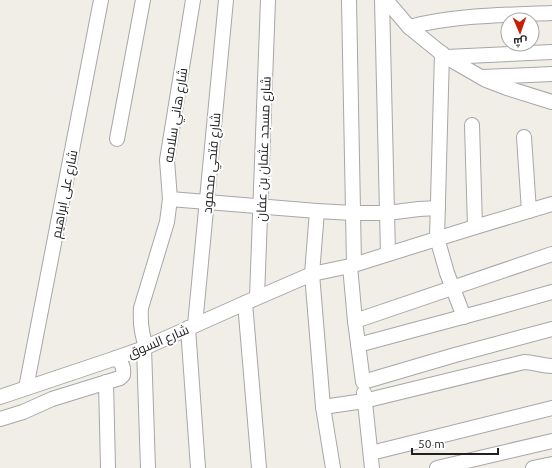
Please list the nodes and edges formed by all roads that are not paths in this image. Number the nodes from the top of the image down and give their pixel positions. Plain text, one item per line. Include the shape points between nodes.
1 (101, 0) edge
2 (143, 0) edge
3 (193, 0) edge
4 (226, 0) edge
5 (268, 0) edge
6 (349, 0) edge
7 (382, 0) edge
8 (387, 0) edge
9 (392, 0) edge
10 (552, 13) edge
11 (409, 27) junction
12 (552, 52) edge
13 (444, 55) junction
14 (552, 74) edge
15 (480, 77) junction
16 (552, 102) edge
17 (472, 125) dead end
18 (524, 137) dead end
19 (117, 139) dead end
20 (170, 199) junction
21 (207, 203) junction
22 (552, 204) edge
23 (260, 207) junction
24 (438, 208) junction
25 (317, 211) junction
26 (530, 211) junction
27 (353, 213) junction
28 (387, 213) junction
29 (475, 227) junction
30 (437, 238) junction
31 (388, 254) junction
32 (552, 254) edge
33 (352, 265) junction
34 (312, 274) junction
35 (453, 288) junction
36 (552, 292) edge
37 (251, 300) junction
38 (464, 316) junction
39 (355, 321) junction
40 (191, 327) junction
41 (552, 329) edge
42 (358, 345) junction
43 (145, 347) junction
44 (116, 358) junction
45 (552, 366) edge
46 (106, 382) junction
47 (363, 382) junction
48 (26, 388) junction
49 (0, 397) edge
50 (364, 401) junction
51 (323, 407) junction
52 (552, 408) edge
53 (0, 419) edge
54 (552, 441) edge
55 (371, 452) junction
56 (552, 464) edge
57 (108, 468) edge
58 (148, 468) edge
59 (198, 468) edge
60 (259, 468) edge
61 (333, 468) edge
62 (372, 468) edge
63 (437, 468) edge
64 (533, 468) edge

1 - 48 street, شارع على ابراهيم
2 - 19 street
3 - 20 street, شارع هاني سلامه via 166,160
4 - 21 street, شارع فتحي محمود
5 - 23 street, شارع مسجد عثمان بن عفان
6 - 27 street
7 - 28 street
8 - 9 street
8 - 11 street
10 - 11 street via 461,18
11 - 13 street
12 - 13 street
13 - 15 street
13 - 24 street
14 - 15 street
15 - 16 street
17 - 29 street
18 - 26 street
20 - 21 street
20 - 43 street, شارع هاني سلامه via 164,234 141,308 140,321
21 - 23 street
21 - 40 street, شارع فتحي محمود
22 - 26 street, شارع السوق
23 - 25 street
23 - 37 street, شارع مسجد عثمان بن عفان
24 - 28 street
24 - 30 street
25 - 27 street
25 - 34 street
26 - 29 street, شارع السوق
27 - 28 street
27 - 33 street
28 - 31 street
29 - 30 street, شارع السوق
30 - 31 street, شارع السوق
30 - 35 street
31 - 33 street, شارع السوق
32 - 35 street
33 - 34 street, شارع السوق
33 - 39 street
34 - 37 street, شارع السوق
34 - 51 street
35 - 38 street
35 - 39 street
36 - 38 street
37 - 40 street, شارع السوق
37 - 60 street, شارع مسجد عثمان بن عفان
38 - 42 street
39 - 42 street
40 - 43 street, شارع السوق
40 - 59 street, شارع فتحي محمود
41 - 47 street
42 - 47 street
43 - 44 street, شارع السوق
43 - 58 street, شارع هاني سلامه
44 - 46 street via 124,369 123,375
44 - 48 street, شارع السوق
45 - 50 street via 524,362
46 - 53 street
46 - 57 street
47 - 50 street
48 - 49 street, شارع السوق
50 - 51 street
50 - 55 street
51 - 61 street
52 - 55 street
54 - 63 street
55 - 62 street
56 - 64 street

